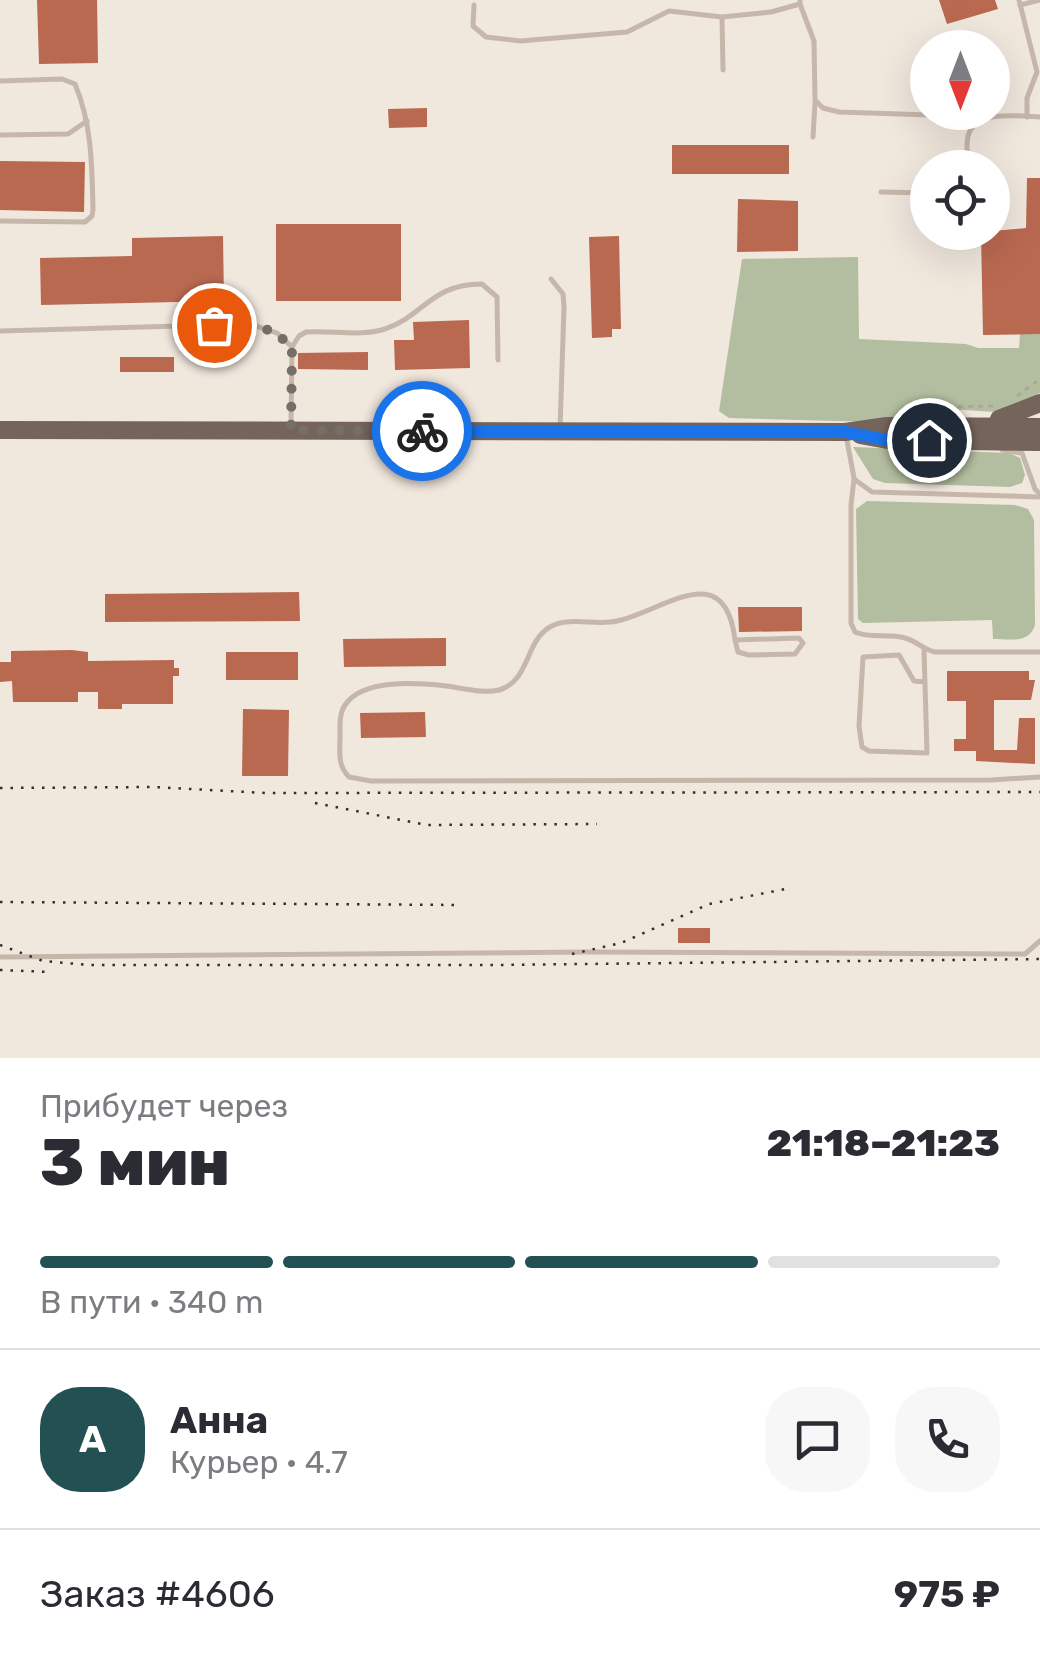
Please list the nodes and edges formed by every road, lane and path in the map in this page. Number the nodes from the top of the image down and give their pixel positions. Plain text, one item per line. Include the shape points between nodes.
1 (1040, 0) edge
2 (800, 2) edge
3 (1020, 3) edge
4 (474, 5) dead end
5 (722, 17) junction
6 (723, 70) dead end
7 (0, 81) edge
8 (815, 100) junction
9 (910, 114) edge
10 (1010, 117) edge
11 (1027, 117) junction
12 (1040, 117) edge
13 (87, 122) junction
14 (0, 135) edge
15 (814, 137) dead end
16 (882, 192) dead end
17 (910, 192) edge
18 (0, 221) edge
19 (551, 279) dead end
20 (0, 330) edge
21 (292, 347) junction
22 (498, 360) dead end
23 (1040, 378) edge
24 (1016, 397) dead end
25 (1040, 403) edge
26 (1004, 406) dead end
27 (938, 407) dead end
28 (972, 425) junction
29 (1040, 427) edge
30 (0, 430) edge
31 (291, 430) junction
32 (560, 432) junction
33 (845, 432) junction
34 (904, 440) junction
35 (1040, 442) edge
36 (854, 478) junction
37 (1040, 495) edge
38 (734, 640) junction
39 (924, 650) junction
40 (1040, 652) edge
41 (925, 682) junction
42 (1040, 777) edge
43 (1039, 945) edge
44 (0, 958) edge

1 - 3 lane
2 - 5 lane
2 - 8 lane via 814,40
3 - 11 lane via 1036,72
4 - 5 lane via 474,26 486,37 520,41 627,32 669,12
5 - 6 lane
7 - 13 lane via 75,84
8 - 9 lane via 839,112
8 - 15 lane
10 - 11 lane
11 - 12 lane
13 - 14 lane via 68,134
13 - 18 lane via 89,220
16 - 17 lane
19 - 32 lane via 564,307
20 - 21 lane via 250,324 268,328
21 - 22 lane via 306,332 390,327 435,295 482,284 497,297
21 - 31 lane
23 - 24 path
25 - 28 main road
26 - 27 path
28 - 29 main road
28 - 33 main road
30 - 31 main road
31 - 32 main road
32 - 33 main road
33 - 34 main road
33 - 36 lane
34 - 35 main road
34 - 37 lane via 1022,453
36 - 37 lane via 872,492
36 - 39 lane via 852,627 860,635 909,639
38 - 38 lane via 738,652 750,655 795,654 803,643
38 - 42 lane via 722,604 708,594 684,596 619,621 560,622 544,630 517,680 500,690 404,685 352,698 340,715 340,766 349,777 371,781
39 - 40 lane
39 - 41 lane
41 - 41 lane via 914,682 898,655 863,657 862,747 926,753
43 - 44 lane via 1026,954

